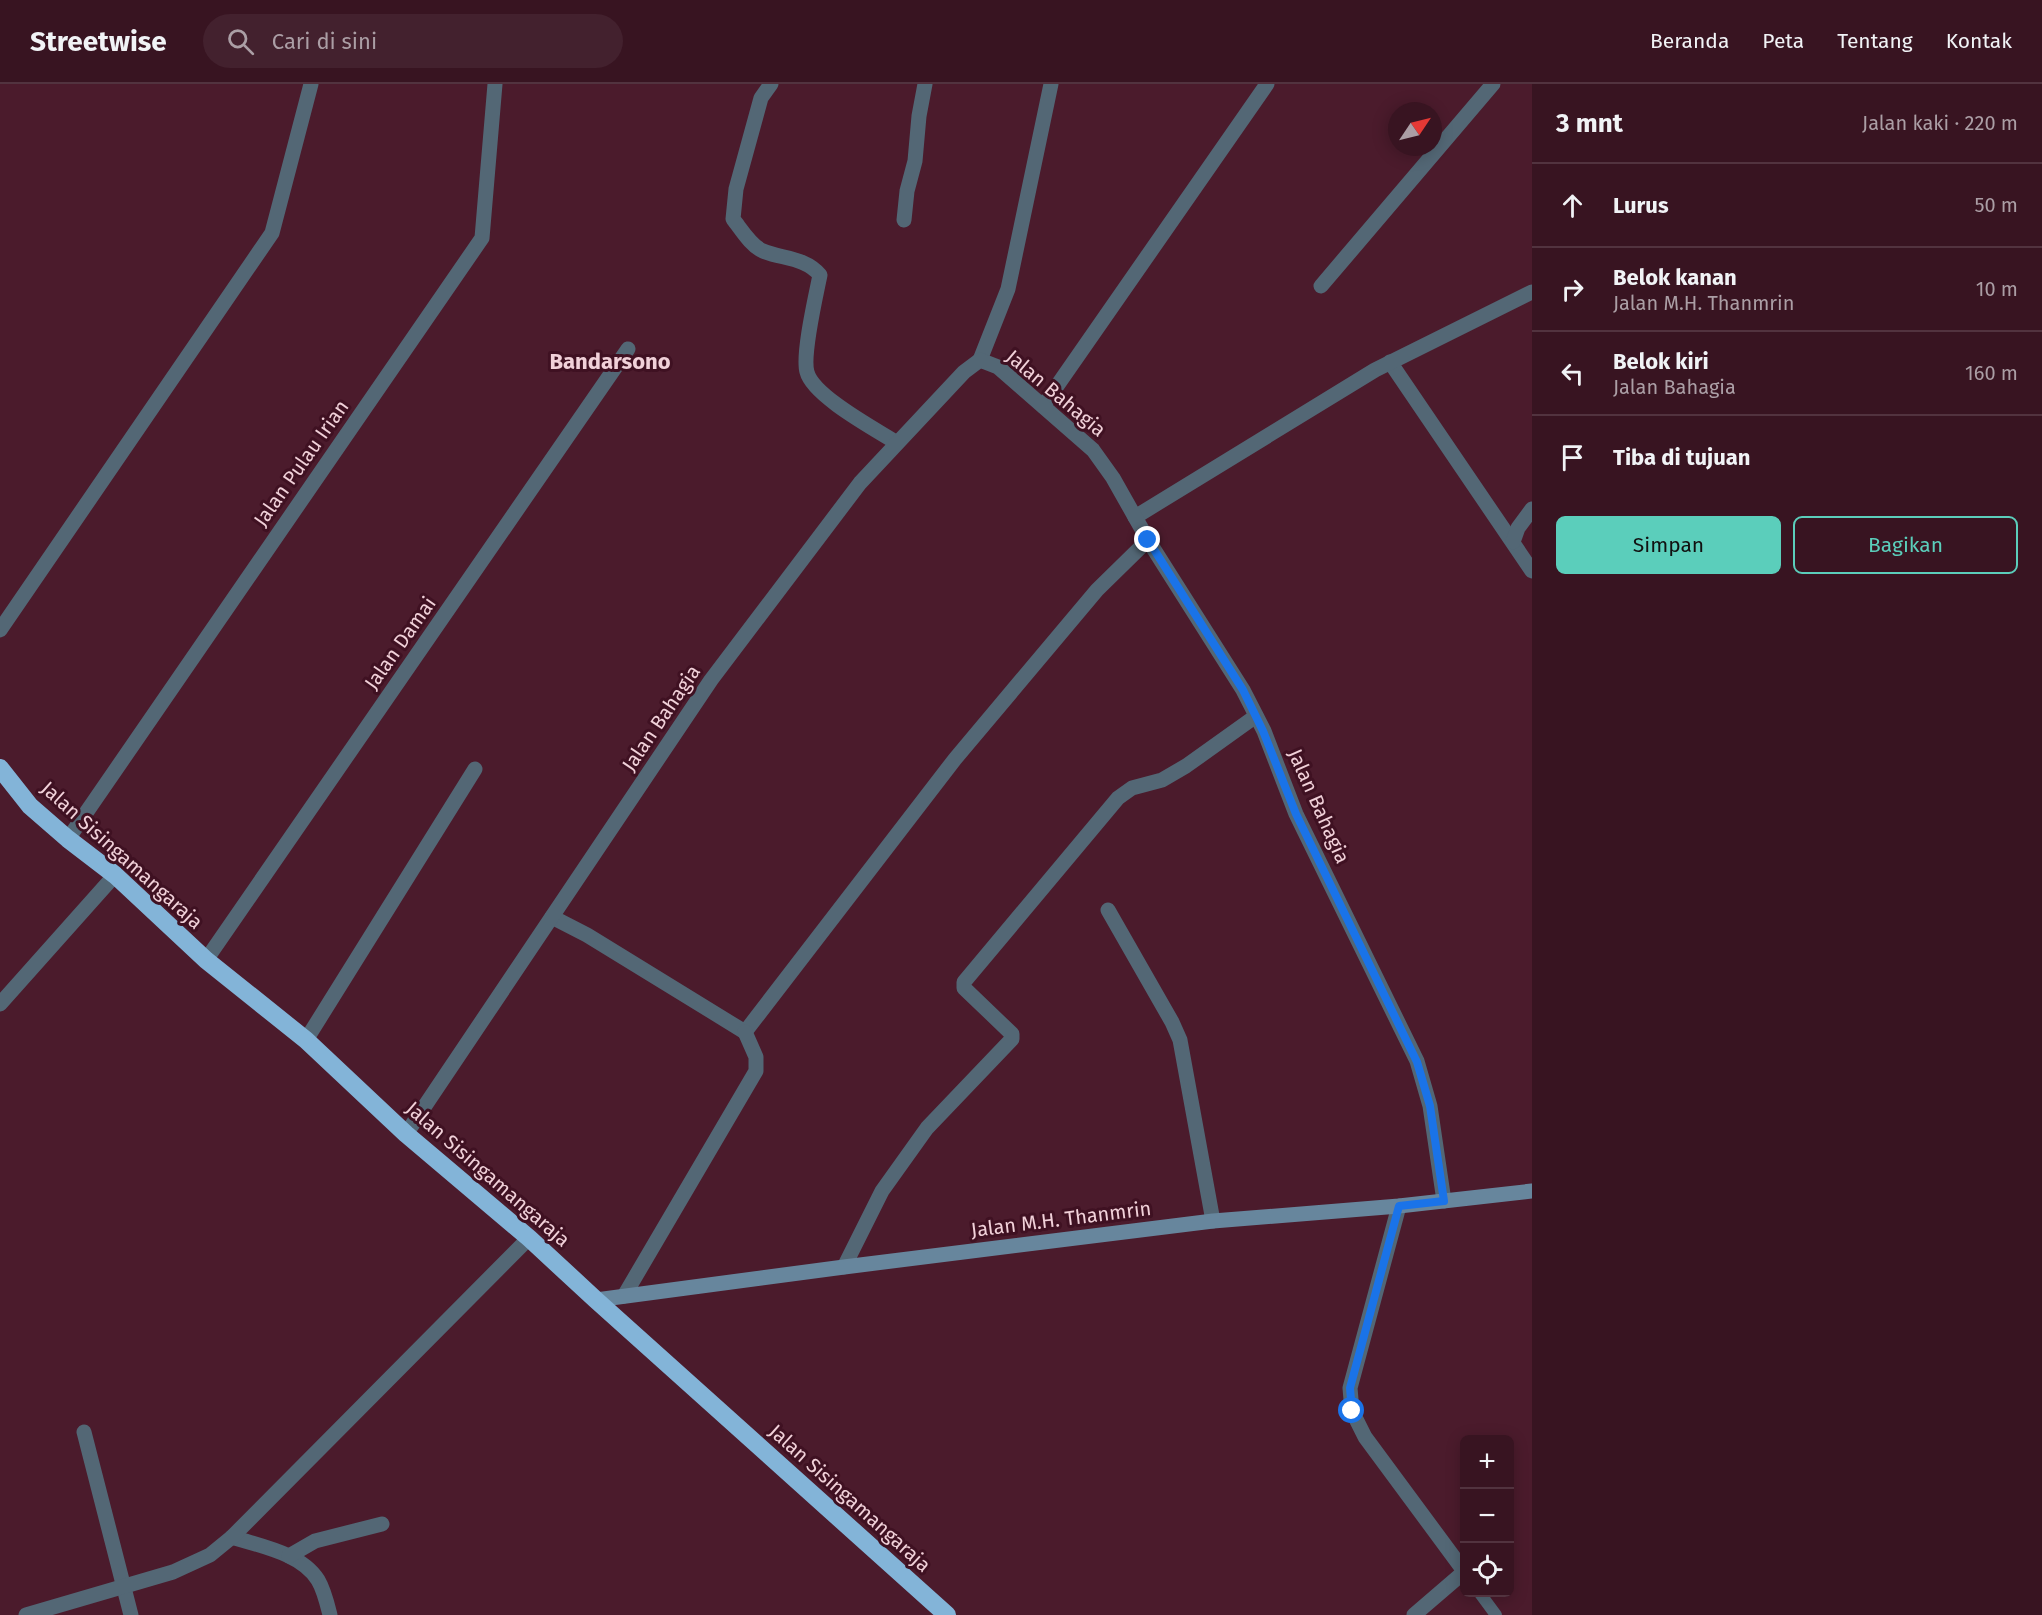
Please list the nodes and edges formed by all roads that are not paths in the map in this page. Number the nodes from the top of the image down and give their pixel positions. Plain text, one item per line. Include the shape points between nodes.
1 (311, 84) edge
2 (495, 84) edge
3 (771, 84) edge
4 (925, 84) edge
5 (1051, 84) edge
6 (1267, 84) edge
7 (1493, 84) edge
8 (904, 220) dead end
9 (1321, 286) dead end
10 (1532, 292) edge
11 (628, 350) dead end
12 (980, 360) junction
13 (1390, 362) junction
14 (1043, 406) junction
15 (897, 443) junction
16 (1532, 509) edge
17 (1136, 517) junction
18 (1148, 540) junction
19 (1513, 542) junction
20 (1532, 571) edge
21 (0, 630) edge
22 (1256, 716) junction
23 (0, 769) edge
24 (475, 769) dead end
25 (68, 839) junction
26 (115, 875) junction
27 (1108, 909) dead end
28 (552, 917) junction
29 (206, 960) junction
30 (0, 1004) edge
31 (745, 1032) junction
32 (306, 1040) junction
33 (406, 1134) junction
34 (1532, 1191) edge
35 (1444, 1201) junction
36 (1399, 1206) junction
37 (1214, 1221) junction
38 (529, 1238) junction
39 (844, 1267) junction
40 (624, 1296) junction
41 (596, 1300) junction
42 (84, 1432) dead end
43 (382, 1524) dead end
44 (232, 1537) junction
45 (289, 1556) junction
46 (1460, 1567) edge
47 (1460, 1575) edge
48 (124, 1585) junction
49 (1482, 1597) edge
50 (26, 1615) edge
51 (131, 1615) edge
52 (330, 1615) edge
53 (947, 1615) edge
54 (1414, 1615) edge
55 (1496, 1615) edge

1 - 21 street via 272,233
2 - 25 street, Jalan Pulau Irian via 482,238
3 - 15 street via 761,98 736,189 733,219 760,250 795,259 814,267 820,275 806,371 828,399
4 - 8 street
5 - 12 street via 1008,289
6 - 14 street
7 - 9 street
10 - 13 street
11 - 29 street, Jalan Damai
12 - 14 street, Jalan Bahagia via 998,367
12 - 15 street, Jalan Bahagia
13 - 17 street
13 - 19 street
14 - 17 street, Jalan Bahagia via 1094,450
15 - 28 street, Jalan Bahagia via 860,483 711,680
16 - 19 street
17 - 18 street, Jalan Bahagia
18 - 22 street, Jalan Bahagia
18 - 31 street via 1097,590 963,750
19 - 20 street
22 - 35 street, Jalan Bahagia via 1296,814 1417,1062 1430,1106
22 - 39 street via 1186,766 1162,780 1132,788 1118,798 964,982 964,988 1012,1034 1011,1039 927,1128 882,1191
23 - 25 highway, Jalan Sisingamangaraja via 30,806
24 - 32 street
25 - 26 highway, Jalan Sisingamangaraja
26 - 29 highway, Jalan Sisingamangaraja
26 - 30 street
27 - 37 street via 1180,1040
28 - 31 street
28 - 33 street, Jalan Bahagia
29 - 32 highway, Jalan Sisingamangaraja
31 - 40 street via 756,1057 756,1071
32 - 33 highway, Jalan Sisingamangaraja
33 - 38 highway, Jalan Sisingamangaraja
34 - 35 street, Jalan M.H. Thanmrin
35 - 36 street, Jalan M.H. Thanmrin
36 - 37 street, Jalan M.H. Thanmrin
36 - 46 street via 1350,1388 1352,1411 1365,1437
37 - 39 street, Jalan M.H. Thanmrin
38 - 41 highway, Jalan Sisingamangaraja
38 - 44 street
39 - 40 street, Jalan M.H. Thanmrin
40 - 41 street, Jalan M.H. Thanmrin
41 - 53 highway, Jalan Sisingamangaraja
42 - 48 street
43 - 45 street via 315,1541
44 - 45 street
44 - 48 street via 210,1555 173,1572
45 - 52 street via 318,1580
47 - 54 street
48 - 50 street
48 - 51 street
49 - 55 lane

